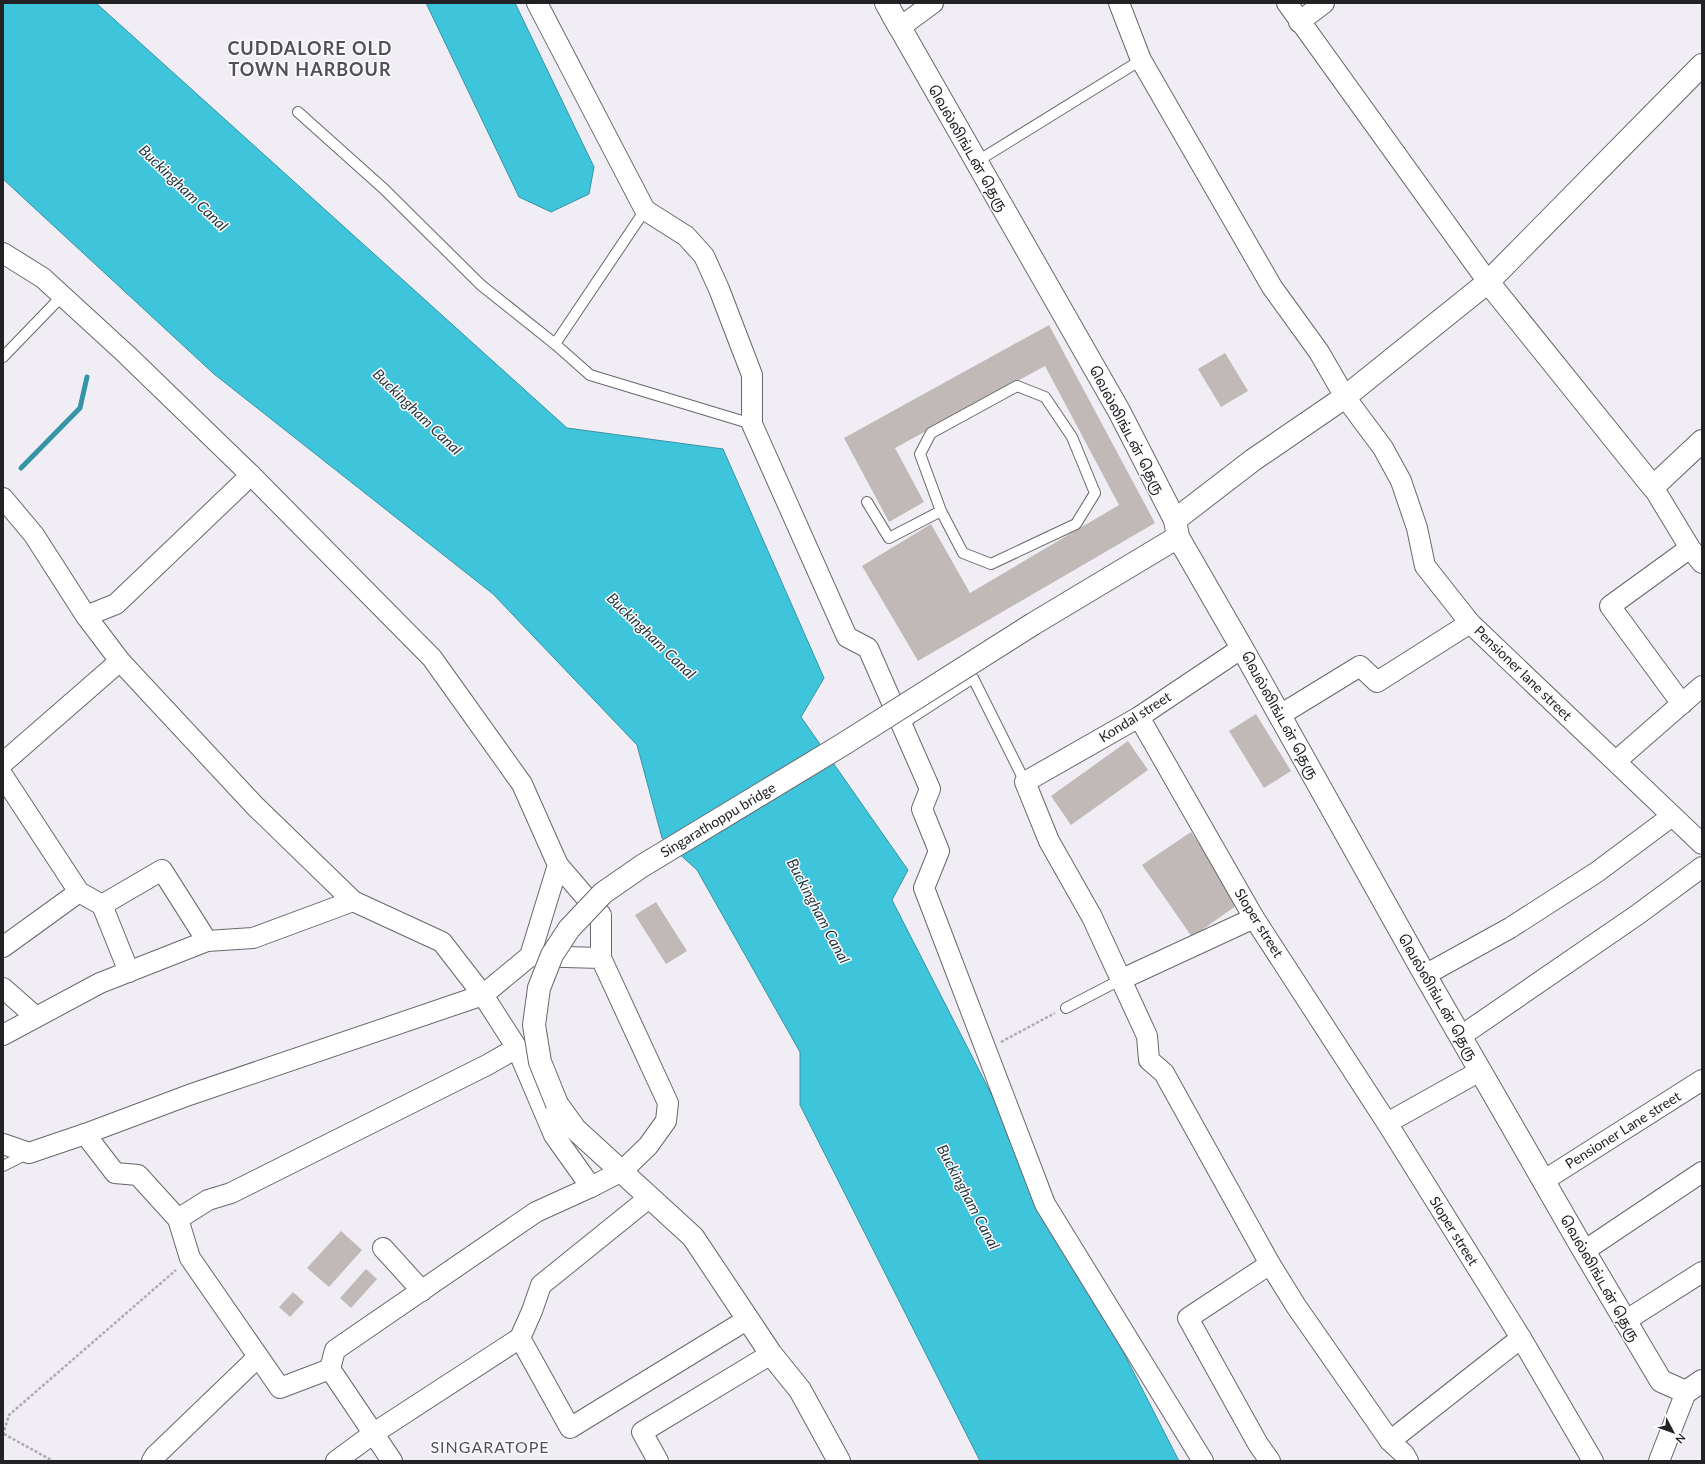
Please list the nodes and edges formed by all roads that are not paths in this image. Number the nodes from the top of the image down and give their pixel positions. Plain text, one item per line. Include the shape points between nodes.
1 (537, 3) edge
2 (886, 3) edge
3 (933, 3) edge
4 (1119, 3) edge
5 (1286, 3) edge
6 (1324, 3) edge
7 (1299, 22) junction
8 (899, 28) junction
9 (1141, 60) junction
10 (1702, 65) edge
11 (298, 112) dead end
12 (976, 162) junction
13 (645, 210) junction
14 (3, 253) edge
15 (1488, 282) junction
16 (62, 296) junction
17 (555, 344) junction
18 (3, 357) edge
19 (1345, 397) junction
20 (752, 424) junction
21 (1702, 441) edge
22 (251, 475) junction
23 (1652, 487) junction
24 (3, 498) edge
25 (867, 502) dead end
26 (941, 511) junction
27 (1177, 528) junction
28 (1696, 556) edge
29 (86, 616) junction
30 (1470, 623) junction
31 (1242, 648) junction
32 (120, 661) junction
33 (1702, 686) edge
34 (1682, 704) junction
35 (1280, 715) junction
36 (1139, 717) junction
37 (902, 724) junction
38 (1616, 761) junction
39 (3, 763) edge
40 (3, 776) edge
41 (1025, 782) junction
42 (1672, 816) junction
43 (1702, 844) edge
44 (558, 865) junction
45 (1702, 867) edge
46 (79, 892) junction
47 (353, 901) junction
48 (102, 905) junction
49 (1254, 918) junction
50 (207, 941) junction
51 (3, 947) edge
52 (530, 956) junction
53 (601, 958) junction
54 (129, 972) junction
55 (1425, 975) junction
56 (1120, 980) junction
57 (3, 988) edge
58 (483, 995) junction
59 (1066, 1008) road end
60 (36, 1018) junction
61 (3, 1036) edge
62 (1461, 1036) junction
63 (517, 1048) junction
64 (1480, 1071) junction
65 (1702, 1080) edge
66 (1387, 1123) junction
67 (86, 1134) junction
68 (3, 1144) edge
69 (29, 1153) junction
70 (3, 1166) edge
71 (622, 1171) junction
72 (1702, 1172) edge
73 (1543, 1181) junction
74 (591, 1187) junction
75 (650, 1197) junction
76 (178, 1220) junction
77 (383, 1248) dead end
78 (1584, 1251) junction
79 (1270, 1264) junction
80 (1702, 1272) edge
81 (422, 1291) junction
82 (748, 1319) junction
83 (1625, 1321) junction
84 (520, 1338) junction
85 (1521, 1338) junction
86 (771, 1354) junction
87 (258, 1357) junction
88 (330, 1369) junction
89 (1694, 1387) edge
90 (374, 1433) junction
91 (1390, 1441) junction
92 (152, 1461) edge
93 (336, 1461) edge
94 (392, 1461) edge
95 (658, 1461) edge
96 (839, 1461) edge
97 (1203, 1461) edge
98 (1270, 1461) edge
99 (1408, 1461) edge
100 (1593, 1461) edge
101 (1658, 1461) edge

1 - 13 street
2 - 8 street
3 - 8 street
4 - 9 street
5 - 7 street
6 - 7 street
7 - 15 street
8 - 12 main road, வெல்லிங்டன் தெரு
9 - 12 lane
9 - 19 street via 1272,287 1319,352
10 - 15 main road
11 - 17 lane via 384,189 481,285
12 - 27 main road, வெல்லிங்டன் தெரு via 1119,411
13 - 17 lane
13 - 20 street via 686,236 704,256 752,375
14 - 16 street via 43,278
15 - 19 main road
15 - 23 main road
16 - 18 lane
16 - 22 street
17 - 20 lane via 590,375
19 - 27 main road via 1253,460
19 - 30 street via 1383,448 1400,481 1416,528 1425,566
20 - 37 street via 847,637 868,648
21 - 23 main road
22 - 29 street via 116,604
22 - 44 street via 432,658 522,784
23 - 28 street
24 - 29 street via 34,535
25 - 26 lane via 889,538
26 - 26 lane via 964,553 991,564 1076,524 1095,493 1072,437 1045,397 1017,386 932,433 920,454
27 - 31 main road, வெல்லிங்டன் தெரு
27 - 71 main road, Singarathoppu bridge, bridge via 1033,624 842,745 642,866 603,893 569,929 552,955 539,988 534,1025 540,1062 557,1104 575,1129
28 - 34 street via 1610,606
29 - 32 street
30 - 35 street, Pensioner lane street via 1377,682 1360,666
30 - 38 street, Pensioner lane street
31 - 35 main road, வெல்லிங்டன் தெரு
31 - 36 street, Kondal street
32 - 39 street
32 - 47 street via 255,806
33 - 34 street
34 - 38 street
35 - 55 main road, வெல்லிங்டன் தெரு
36 - 41 street, Kondal street
36 - 49 street, Sloper street
37 - 41 lane via 973,678
37 - 97 street via 930,789 922,810 939,851 924,888 1045,1204
38 - 42 street, Pensioner lane street
40 - 46 street
41 - 56 street via 1049,841 1092,918
42 - 43 street, Pensioner lane street
42 - 55 street via 1590,877 1510,928
44 - 52 street
44 - 53 street via 601,915
45 - 62 street
46 - 48 street
46 - 51 street
47 - 50 street via 253,938
47 - 58 street via 442,942
48 - 50 street via 162,870
48 - 54 street
49 - 56 street
49 - 66 street, Sloper street
50 - 54 street
52 - 53 street
52 - 58 street
53 - 71 street via 668,1103 666,1121 648,1146
54 - 60 street via 100,984
55 - 62 main road, வெல்லிங்டன் தெரு
56 - 59 lane
56 - 79 street via 1147,1036 1149,1060 1164,1073
57 - 60 street
58 - 63 street
58 - 67 street via 189,1095
60 - 61 street
62 - 64 main road, வெல்லிங்டன் தெரு
63 - 74 street via 554,1135
63 - 76 street via 238,1189 208,1200
64 - 66 street
64 - 73 main road, வெல்லிங்டன் தெரு
65 - 73 street, Pensioner Lane street
66 - 85 street, Sloper street
67 - 69 street
67 - 76 street via 115,1173 138,1175
68 - 69 street
69 - 70 lane
71 - 74 street
71 - 75 main road, Singarathoppu bridge
72 - 78 street
73 - 78 main road, வெல்லிங்டன் தெரு
74 - 81 street via 536,1212
75 - 82 main road, Singarathoppu bridge via 693,1237
75 - 84 street via 541,1285
76 - 87 street via 190,1258
77 - 81 street
78 - 83 main road, வெல்லிங்டன் தெரு
79 - 91 street via 1296,1306
79 - 98 street via 1188,1318
80 - 83 street
81 - 88 street via 335,1350
82 - 84 street via 570,1428
82 - 86 main road, Singarathoppu bridge
83 - 89 main road, வெல்லிங்டன் தெரு via 1661,1381
84 - 90 street
85 - 91 street
85 - 100 street, Sloper street
86 - 95 street via 642,1432
86 - 96 main road, Singarathoppu bridge via 800,1390
87 - 88 street via 280,1388
87 - 92 street
88 - 90 street
89 - 101 street
90 - 93 street
90 - 94 street
91 - 99 street

